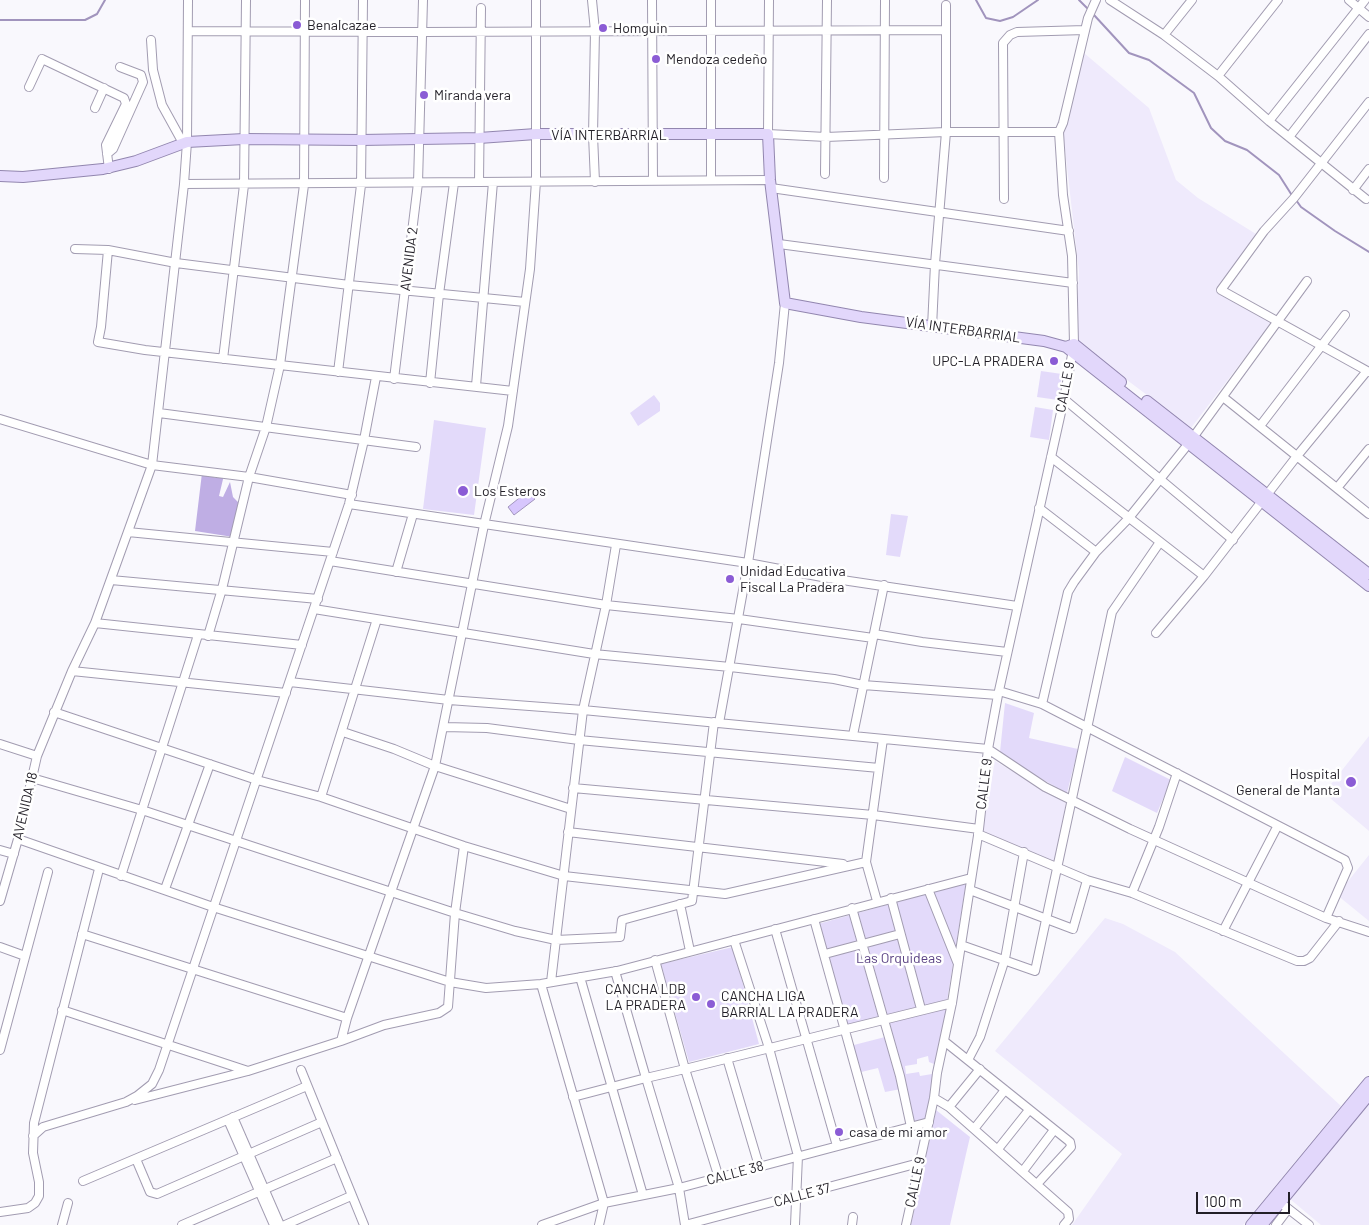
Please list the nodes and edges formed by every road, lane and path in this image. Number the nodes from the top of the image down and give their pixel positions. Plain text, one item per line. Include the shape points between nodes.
1 (188, 0) edge
2 (246, 0) edge
3 (305, 0) edge
4 (363, 0) edge
5 (423, 0) edge
6 (536, 0) edge
7 (592, 0) edge
8 (652, 0) edge
9 (711, 0) edge
10 (769, 0) edge
11 (827, 0) edge
12 (885, 0) edge
13 (1096, 0) edge
14 (1110, 0) edge
15 (1192, 0) edge
16 (1278, 0) edge
17 (1350, 0) edge
18 (1365, 0) edge
19 (946, 5) dead end
20 (481, 8) dead end
21 (1359, 8) junction
22 (1369, 17) edge
23 (946, 30) junction
24 (1085, 30) junction
25 (189, 31) junction
26 (246, 31) junction
27 (304, 31) junction
28 (362, 31) junction
29 (538, 31) junction
30 (596, 31) junction
31 (768, 31) junction
32 (828, 31) junction
33 (885, 31) junction
34 (422, 32) junction
35 (479, 32) junction
36 (652, 32) junction
37 (710, 32) junction
38 (1369, 34) edge
39 (1164, 35) junction
40 (151, 40) dead end
41 (120, 67) dead end
42 (1218, 76) junction
43 (29, 87) dead end
44 (104, 88) junction
45 (1369, 102) edge
46 (94, 108) dead end
47 (1268, 121) junction
48 (946, 132) junction
49 (1004, 132) junction
50 (1059, 132) junction
51 (536, 134) junction
52 (710, 134) junction
53 (768, 134) junction
54 (593, 135) junction
55 (653, 135) junction
56 (884, 135) junction
57 (826, 137) junction
58 (1289, 137) junction
59 (421, 138) junction
60 (479, 138) junction
61 (244, 139) junction
62 (303, 139) junction
63 (361, 140) junction
64 (185, 143) junction
65 (107, 154) junction
66 (1321, 164) junction
67 (109, 168) junction
68 (1369, 169) edge
69 (825, 174) dead end
70 (0, 176) edge
71 (884, 178) dead end
72 (711, 180) junction
73 (536, 181) junction
74 (653, 181) junction
75 (479, 182) junction
76 (493, 182) junction
77 (595, 182) junction
78 (418, 183) junction
79 (454, 183) junction
80 (184, 184) junction
81 (770, 184) junction
82 (244, 185) junction
83 (304, 185) junction
84 (361, 185) junction
85 (1354, 190) junction
86 (1004, 199) dead end
87 (1366, 199) dead end
88 (940, 212) junction
89 (1069, 231) junction
90 (779, 244) junction
91 (75, 249) dead end
92 (108, 250) junction
93 (176, 263) junction
94 (935, 264) junction
95 (234, 270) junction
96 (292, 278) junction
97 (1307, 281) dead end
98 (1073, 283) junction
99 (350, 285) junction
100 (404, 290) junction
101 (439, 294) junction
102 (483, 299) junction
103 (525, 302) junction
104 (785, 304) junction
105 (1345, 315) dead end
106 (1279, 322) junction
107 (932, 327) junction
108 (1323, 345) junction
109 (1070, 348) junction
110 (166, 352) junction
111 (223, 358) junction
112 (280, 365) junction
113 (1368, 371) edge
114 (338, 372) junction
115 (376, 377) junction
116 (394, 379) junction
117 (430, 383) junction
118 (476, 386) junction
119 (513, 391) junction
120 (1223, 397) junction
121 (1064, 399) junction
122 (159, 413) junction
123 (0, 419) edge
124 (1260, 426) junction
125 (266, 427) junction
126 (364, 440) junction
127 (1192, 440) junction
128 (416, 447) dead end
129 (1368, 451) edge
130 (1297, 456) junction
131 (1050, 457) junction
132 (152, 465) junction
133 (249, 477) junction
134 (1159, 480) junction
135 (1338, 488) junction
136 (352, 495) junction
137 (1266, 498) junction
138 (349, 504) junction
139 (1040, 508) junction
140 (413, 514) junction
141 (1369, 514) edge
142 (1128, 519) junction
143 (484, 525) junction
144 (128, 532) junction
145 (1233, 540) junction
146 (1320, 541) junction
147 (1160, 542) junction
148 (234, 543) junction
149 (616, 545) junction
150 (333, 552) junction
151 (1096, 552) junction
152 (330, 561) junction
153 (748, 563) junction
154 (396, 572) junction
155 (1369, 574) edge
156 (1204, 576) junction
157 (111, 580) junction
158 (472, 584) junction
159 (884, 585) junction
160 (1369, 586) edge
161 (222, 590) junction
162 (318, 599) junction
163 (606, 605) junction
164 (1017, 606) junction
165 (314, 609) junction
166 (377, 619) junction
167 (739, 619) junction
168 (96, 623) junction
169 (463, 632) junction
170 (1156, 633) dead end
171 (198, 635) junction
172 (208, 636) junction
173 (873, 636) junction
174 (302, 645) junction
175 (1007, 652) junction
176 (594, 654) junction
177 (730, 667) junction
178 (72, 671) junction
179 (290, 682) junction
180 (184, 683) junction
181 (863, 685) junction
182 (355, 689) junction
183 (286, 693) junction
184 (999, 693) junction
185 (449, 700) junction
186 (1042, 704) junction
187 (583, 710) junction
188 (54, 712) junction
189 (717, 723) junction
190 (444, 727) junction
191 (1086, 728) junction
192 (343, 732) junction
193 (853, 735) junction
194 (883, 739) junction
195 (579, 740) junction
196 (0, 744) edge
197 (160, 748) junction
198 (988, 749) junction
199 (710, 751) junction
200 (37, 756) junction
201 (210, 764) junction
202 (435, 766) junction
203 (879, 768) junction
204 (1177, 773) junction
205 (32, 778) junction
206 (257, 780) junction
207 (573, 788) junction
208 (320, 797) junction
209 (704, 799) junction
210 (1071, 799) junction
211 (571, 809) junction
212 (142, 810) junction
213 (873, 815) junction
214 (1277, 826) junction
215 (188, 827) junction
216 (414, 828) junction
217 (978, 831) junction
218 (568, 832) junction
219 (18, 839) junction
220 (1154, 839) junction
221 (235, 842) junction
222 (464, 846) junction
223 (698, 847) junction
224 (0, 850) edge
225 (1024, 852) junction
226 (14, 854) junction
227 (866, 862) junction
228 (848, 865) junction
229 (1057, 866) junction
230 (99, 869) junction
231 (48, 872) dead end
232 (121, 876) junction
233 (564, 876) junction
234 (972, 878) junction
235 (1087, 880) junction
236 (1248, 882) junction
237 (928, 888) junction
238 (165, 890) junction
239 (970, 890) junction
240 (392, 891) junction
241 (693, 891) junction
242 (1132, 893) junction
243 (891, 898) junction
244 (0, 899) edge
245 (877, 901) junction
246 (680, 904) junction
247 (1014, 906) junction
248 (213, 907) junction
249 (852, 908) junction
250 (455, 913) junction
251 (1326, 918) junction
252 (814, 919) junction
253 (1046, 920) junction
254 (1338, 921) junction
255 (775, 929) junction
256 (1223, 931) junction
257 (1369, 932) edge
258 (82, 934) junction
259 (900, 934) junction
260 (556, 940) junction
261 (734, 940) junction
262 (862, 944) junction
263 (961, 945) junction
264 (0, 947) edge
265 (690, 951) junction
266 (825, 954) junction
267 (25, 956) junction
268 (369, 956) junction
269 (1005, 959) junction
270 (654, 960) junction
271 (958, 965) junction
272 (192, 970) junction
273 (615, 971) junction
274 (580, 977) junction
275 (450, 982) junction
276 (551, 982) junction
277 (541, 984) junction
278 (952, 1003) junction
279 (921, 1009) junction
280 (62, 1010) junction
281 (347, 1018) junction
282 (883, 1018) junction
283 (845, 1029) junction
284 (807, 1038) junction
285 (341, 1040) junction
286 (944, 1041) junction
287 (168, 1044) junction
288 (769, 1048) junction
289 (0, 1050) edge
290 (727, 1058) junction
291 (968, 1060) junction
292 (684, 1069) junction
293 (980, 1069) junction
294 (301, 1070) dead end
295 (248, 1071) junction
296 (646, 1078) junction
297 (1369, 1082) edge
298 (307, 1086) junction
299 (612, 1087) junction
300 (1005, 1090) junction
301 (1369, 1095) edge
302 (574, 1097) junction
303 (934, 1098) junction
304 (126, 1102) junction
305 (949, 1107) junction
306 (1029, 1110) junction
307 (231, 1118) junction
308 (322, 1122) junction
309 (929, 1122) junction
310 (910, 1127) junction
311 (974, 1129) junction
312 (1054, 1130) junction
313 (874, 1135) junction
314 (33, 1136) junction
315 (837, 1146) junction
316 (998, 1149) junction
317 (247, 1155) junction
318 (798, 1156) junction
319 (136, 1158) junction
320 (337, 1158) junction
321 (919, 1163) junction
322 (758, 1166) junction
323 (1023, 1171) junction
324 (719, 1178) junction
325 (83, 1181) dead end
326 (1037, 1184) junction
327 (679, 1188) junction
328 (263, 1190) junction
329 (643, 1195) junction
330 (351, 1196) junction
331 (797, 1197) junction
332 (1281, 1202) junction
333 (68, 1203) dead end
334 (604, 1203) junction
335 (0, 1212) edge
336 (62, 1225) edge
337 (182, 1225) edge
338 (274, 1225) edge
339 (280, 1225) edge
340 (285, 1225) edge
341 (364, 1225) edge
342 (542, 1225) edge
343 (599, 1225) edge
344 (685, 1225) edge
345 (795, 1225) edge
346 (906, 1225) edge
347 (1064, 1225) edge
348 (1251, 1225) edge
349 (1262, 1225) edge
350 (1276, 1225) edge
351 (1309, 1225) edge

1 - 25 street, AVENIDA 18
2 - 26 street
3 - 27 street
4 - 28 street
5 - 34 street, AVENIDA 2
6 - 29 street
7 - 30 street
8 - 36 street
9 - 37 street
10 - 31 street
11 - 32 street
12 - 33 street
13 - 24 street
14 - 39 street
15 - 39 street
16 - 42 street
17 - 21 street
18 - 21 street
19 - 23 street
20 - 35 street
21 - 22 street
21 - 47 street
23 - 33 street
23 - 48 street
24 - 49 street via 1017,32 1006,38 1002,52
24 - 50 street
25 - 26 street
25 - 64 street, AVENIDA 18
26 - 27 street
26 - 61 street
27 - 28 street
27 - 62 street
28 - 34 street
28 - 63 street
29 - 30 street
29 - 35 street
29 - 51 street
30 - 36 street
30 - 54 street
31 - 32 street
31 - 37 street
31 - 53 street
32 - 33 street
32 - 57 street
33 - 56 street
34 - 35 street
34 - 59 street, AVENIDA 2
35 - 60 street
36 - 37 street
36 - 55 street
37 - 52 street
38 - 58 street
39 - 42 street
40 - 64 street via 153,70 162,106
41 - 65 street via 141,75 143,82 113,148
42 - 47 street
43 - 44 street via 42,59
44 - 46 street
44 - 65 street via 124,98 126,104 107,142
45 - 66 street
47 - 58 street
48 - 49 street
48 - 56 street
48 - 88 street
49 - 50 street
49 - 86 street
50 - 89 street, CALLE 9
51 - 54 main road, VÍA INTERBARRIAL
51 - 60 main road, VÍA INTERBARRIAL
51 - 73 street
52 - 53 main road, VÍA INTERBARRIAL
52 - 55 main road, VÍA INTERBARRIAL
52 - 72 street
53 - 57 street
53 - 81 main road
54 - 55 main road, VÍA INTERBARRIAL
54 - 77 street
55 - 74 street
56 - 57 street
56 - 71 street
57 - 69 street
58 - 66 street
59 - 60 main road, VÍA INTERBARRIAL
59 - 63 main road, VÍA INTERBARRIAL
59 - 78 street, AVENIDA 2
60 - 75 street
61 - 62 main road, VÍA INTERBARRIAL
61 - 64 main road, VÍA INTERBARRIAL
61 - 82 street
62 - 63 main road, VÍA INTERBARRIAL
62 - 83 street
63 - 84 street
64 - 67 main road, VÍA INTERBARRIAL
64 - 80 street, AVENIDA 18
65 - 67 street
66 - 85 street
66 - 106 street via 1264,231 1221,290
67 - 70 main road, VÍA INTERBARRIAL via 62,175
68 - 85 street
72 - 74 street
72 - 81 street
73 - 76 street
73 - 77 street
73 - 103 street
74 - 77 street
75 - 76 street
75 - 79 street
76 - 102 street
78 - 79 street
78 - 84 street
78 - 100 street, AVENIDA 2
79 - 101 street
80 - 82 street
80 - 93 street, AVENIDA 18
81 - 88 street
81 - 90 main road
82 - 83 street
82 - 95 street
83 - 84 street
83 - 96 street
84 - 99 street
85 - 87 street
88 - 89 street
88 - 94 street
89 - 98 street, CALLE 9
90 - 94 street
90 - 104 main road
91 - 92 street
92 - 93 street
92 - 110 street via 98,342
93 - 95 street
93 - 110 street, AVENIDA 18
94 - 98 street
94 - 107 street
95 - 96 street
95 - 111 street
96 - 99 street
96 - 112 street
97 - 106 street
98 - 109 street, CALLE 9
99 - 100 street
99 - 114 street
100 - 101 street
100 - 116 street, AVENIDA 2
101 - 102 street
101 - 117 street
102 - 103 street
102 - 118 street
103 - 119 street
104 - 107 main road, VÍA INTERBARRIAL
104 - 153 street
105 - 108 street
106 - 108 street
106 - 120 street
107 - 109 main road, VÍA INTERBARRIAL via 1044,341
108 - 113 street
108 - 124 street
109 - 121 street, CALLE 9
109 - 127 main road, VÍA INTERBARRIAL
110 - 111 street
110 - 122 street, AVENIDA 18
111 - 112 street
112 - 114 street
112 - 125 street
113 - 130 street
114 - 115 street
115 - 116 street
115 - 126 street
116 - 117 street
117 - 118 street
118 - 119 street
119 - 143 street via 500,463
120 - 124 street
120 - 127 street
121 - 131 street, CALLE 9
121 - 134 street
122 - 125 street
122 - 132 street, AVENIDA 18
123 - 132 street
124 - 130 street
125 - 126 street
125 - 133 street
126 - 128 street
126 - 136 street
127 - 134 street
127 - 137 main road, VÍA INTERBARRIAL
129 - 135 street
130 - 135 street
130 - 137 street
131 - 139 street, CALLE 9
131 - 142 street
132 - 133 street
132 - 144 street, AVENIDA 18
133 - 136 street
133 - 148 street
134 - 142 street
134 - 145 street
135 - 141 street
136 - 138 street
137 - 145 street
137 - 146 main road, VÍA INTERBARRIAL
138 - 140 street
138 - 150 street
139 - 151 street
139 - 164 street, CALLE 9
140 - 143 street
140 - 154 street
142 - 147 street
142 - 151 street
143 - 149 street
143 - 158 street
144 - 148 street
144 - 157 street, AVENIDA 18
145 - 156 street
146 - 155 main road, VÍA INTERBARRIAL
146 - 160 main road, VÍA INTERBARRIAL
147 - 156 street
147 - 191 street via 1112,612
148 - 150 street
148 - 161 street
149 - 153 street
149 - 163 street
150 - 152 street
151 - 186 street via 1068,592
152 - 154 street
152 - 162 street
153 - 159 street
153 - 167 street
154 - 158 street
156 - 170 street
157 - 161 street
157 - 168 street, AVENIDA 18
158 - 163 street
158 - 169 street
159 - 164 street
159 - 173 street
161 - 162 street
161 - 172 street
162 - 165 street
163 - 167 street
163 - 176 street
164 - 175 street, CALLE 9
165 - 166 street
165 - 174 street
166 - 169 street
166 - 182 street
167 - 173 street
167 - 177 street
168 - 171 street
168 - 178 street, AVENIDA 18
169 - 176 street
169 - 185 street
171 - 172 street
171 - 180 street
172 - 174 street
173 - 175 street
173 - 181 street
174 - 179 street
175 - 184 street, CALLE 9
176 - 177 street
176 - 187 street
177 - 181 street
177 - 189 street
178 - 180 street
178 - 188 street, AVENIDA 18
179 - 182 street
179 - 183 street
180 - 183 street
180 - 197 street
181 - 184 street
181 - 193 street
182 - 185 street
182 - 192 street
183 - 206 street
184 - 186 street
184 - 198 street, CALLE 9
185 - 187 street
185 - 190 street
186 - 191 street
187 - 189 street
187 - 195 street
188 - 197 street
188 - 200 street, AVENIDA 18
189 - 193 street
189 - 199 street
190 - 195 street via 487,728
190 - 202 street
191 - 204 street
191 - 210 street
192 - 202 street
192 - 208 street
193 - 194 street
194 - 198 street
194 - 203 street
195 - 199 street
195 - 207 street
196 - 200 street
197 - 201 street
197 - 212 street
198 - 210 street
198 - 217 street, CALLE 9
199 - 203 street
199 - 209 street
200 - 205 street, AVENIDA 18
201 - 206 street
201 - 215 street
202 - 211 street
202 - 216 street
203 - 213 street
204 - 214 street
204 - 220 street
205 - 212 street
205 - 219 street, AVENIDA 18
206 - 208 street
206 - 221 street
207 - 209 street
207 - 211 street
208 - 216 street
209 - 213 street
209 - 223 street
210 - 220 street
210 - 229 street
211 - 218 street
212 - 215 street
212 - 232 street
213 - 217 street
213 - 227 street
214 - 236 street
214 - 251 street via 1348,863
215 - 221 street
215 - 238 street
216 - 222 street
216 - 240 street
217 - 225 street
217 - 234 street, CALLE 9
218 - 223 street
218 - 233 street
219 - 226 street, AVENIDA 18
219 - 230 street
220 - 236 street
220 - 242 street
221 - 240 street
221 - 248 street
222 - 233 street
222 - 250 street
223 - 228 street
223 - 241 street
224 - 226 street
225 - 229 street
225 - 247 street
226 - 244 street, AVENIDA 18
227 - 228 street
227 - 245 street
228 - 241 street via 725,894
229 - 235 street
229 - 253 street
230 - 232 street
230 - 258 street
231 - 267 street
232 - 238 street
233 - 241 street
233 - 260 street
234 - 237 street
234 - 239 street, CALLE 9
235 - 242 street
235 - 253 street via 1074,930
236 - 251 street
236 - 256 street
237 - 243 street
237 - 271 street
238 - 248 street
239 - 247 street
239 - 263 street, CALLE 9
240 - 250 street
240 - 268 street
241 - 246 street via 692,901
242 - 256 street
243 - 245 street
243 - 259 street
245 - 249 street
246 - 260 street via 622,920 620,937
246 - 265 street
247 - 253 street
247 - 269 street
248 - 268 street
248 - 272 street
249 - 252 street
249 - 262 street
250 - 260 street
250 - 275 street
251 - 254 street
252 - 255 street
252 - 266 street
253 - 269 street via 1035,971
254 - 256 street via 1310,958 1304,961
254 - 257 street
255 - 261 street
255 - 284 street
258 - 272 street
258 - 280 street
259 - 262 street
259 - 279 street
260 - 276 street
261 - 265 street
261 - 288 street
262 - 266 street
262 - 282 street
263 - 269 street
263 - 271 street, CALLE 9
264 - 267 street
265 - 270 street
266 - 283 street
267 - 289 street
268 - 275 street
268 - 281 street
269 - 291 street via 980,1038
270 - 273 street
270 - 292 street
271 - 278 street, CALLE 9
272 - 281 street
272 - 287 street
273 - 274 street
273 - 296 street
274 - 276 street
274 - 299 street
275 - 277 street via 493,988
275 - 285 street via 448,1007 444,1011 384,1025
276 - 277 street
277 - 302 street
278 - 279 street
278 - 286 street, CALLE 9
279 - 282 street
280 - 287 street
280 - 314 street
281 - 285 street
282 - 283 street
282 - 310 street via 900,1076
283 - 284 street
283 - 313 street
284 - 288 street
284 - 315 street
285 - 295 street
286 - 291 street
286 - 303 street, CALLE 9
287 - 295 street
287 - 304 street via 152,1084
288 - 290 street
288 - 318 street
290 - 292 street
290 - 322 street
291 - 293 street
292 - 296 street
292 - 324 street
293 - 300 street
293 - 305 street
294 - 298 street
295 - 304 street
296 - 299 street
296 - 327 street
297 - 332 main road
298 - 307 street
298 - 308 street
299 - 302 street
299 - 329 street
300 - 306 street
300 - 311 street
301 - 332 main road
302 - 334 street
303 - 305 street
303 - 309 street, CALLE 9
304 - 314 street via 43,1127
305 - 311 street
306 - 312 street
306 - 316 street
307 - 317 street
307 - 319 street
308 - 317 street
308 - 320 street
309 - 310 street, CALLE 38
309 - 321 street, CALLE 9
310 - 313 street, CALLE 38
311 - 316 street
312 - 323 street
312 - 326 street via 1070,1142 1071,1147
313 - 315 street, CALLE 38
314 - 335 street via 39,1196 28,1208
315 - 318 street, CALLE 38
316 - 323 street
317 - 319 street via 157,1194 150,1192
317 - 328 street
318 - 322 street, CALLE 38
318 - 331 street
319 - 325 street
320 - 328 street
320 - 330 street
321 - 331 street, CALLE 37
321 - 346 street, CALLE 9
322 - 324 street, CALLE 38
323 - 326 street
324 - 327 street, CALLE 38
326 - 347 street via 1068,1212 1069,1219
327 - 329 street, CALLE 38
327 - 344 street
328 - 337 street
328 - 338 street
328 - 339 street
329 - 334 street, CALLE 38
330 - 340 street
330 - 341 street
331 - 344 street, CALLE 37
331 - 345 street
332 - 348 main road
332 - 349 main road
332 - 350 street
332 - 351 street
333 - 336 street
334 - 342 street, CALLE 38
334 - 343 street

